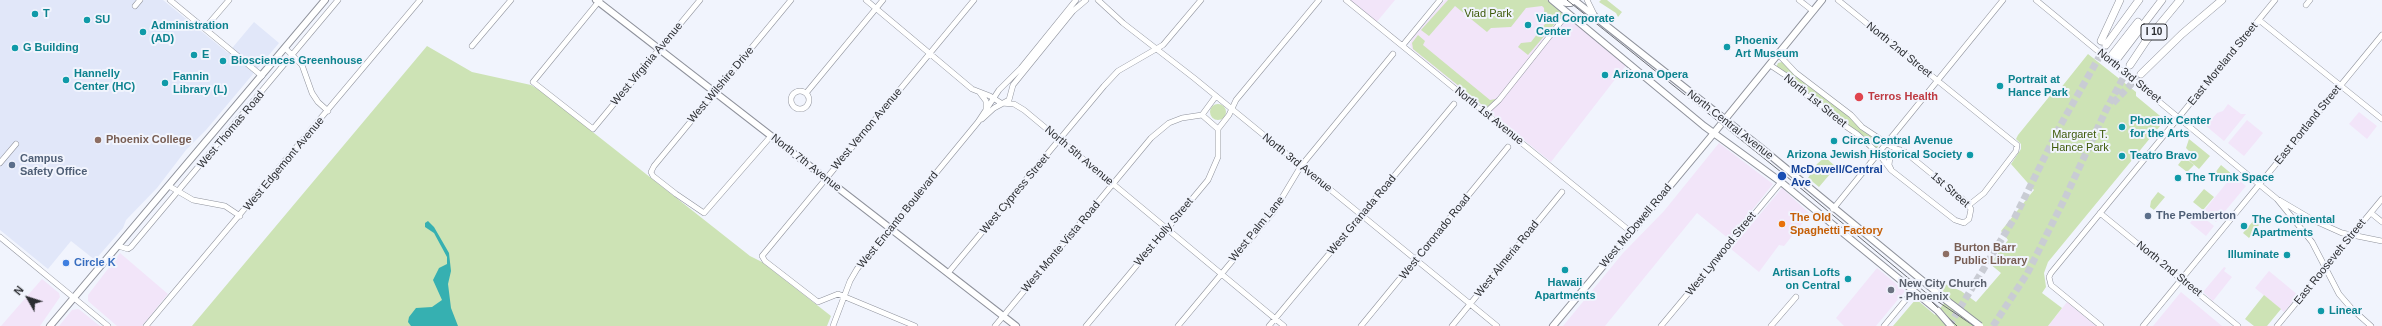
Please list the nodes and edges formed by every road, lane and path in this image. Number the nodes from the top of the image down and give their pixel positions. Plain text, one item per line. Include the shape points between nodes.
1 (140, 0) edge
2 (170, 0) edge
3 (228, 0) edge
4 (325, 0) edge
5 (338, 0) edge
6 (420, 0) edge
7 (511, 0) edge
8 (700, 0) edge
9 (791, 0) edge
10 (866, 0) edge
11 (883, 0) edge
12 (974, 0) edge
13 (1076, 0) edge
14 (1086, 0) edge
15 (1098, 0) edge
16 (1201, 0) edge
17 (1320, 0) edge
18 (1346, 0) edge
19 (1440, 0) edge
20 (1552, 0) edge
21 (1557, 0) edge
22 (1574, 0) edge
23 (1587, 0) edge
24 (1799, 0) edge
25 (1822, 0) edge
26 (1838, 0) edge
27 (2003, 0) edge
28 (2036, 0) edge
29 (2120, 0) edge
30 (2139, 0) edge
31 (2156, 0) edge
32 (2162, 0) edge
33 (2180, 0) edge
34 (2222, 0) edge
35 (2275, 0) edge
36 (2310, 0) edge
37 (598, 1) edge
38 (2306, 5) dead end
39 (135, 6) dead end
40 (876, 8) junction
41 (1813, 11) junction
42 (1568, 13) junction
43 (1598, 20) junction
44 (2259, 20) junction
45 (205, 28) junction
46 (2382, 35) edge
47 (1403, 45) junction
48 (472, 46) dead end
49 (285, 48) junction
50 (1156, 49) junction
51 (659, 50) junction
52 (930, 53) junction
53 (1393, 54) dead end
54 (1778, 54) junction
55 (294, 55) junction
56 (2112, 61) junction
57 (1770, 65) junction
58 (2130, 65) tunnel mouth
59 (2141, 74) tunnel mouth
60 (262, 76) junction
61 (1937, 81) junction
62 (2341, 86) junction
63 (807, 92) dead end
64 (980, 92) junction
65 (715, 93) junction
66 (1216, 96) junction
67 (995, 99) junction
68 (1003, 103) junction
69 (1454, 104) dead end
70 (1232, 109) junction
71 (986, 110) junction
72 (328, 111) junction
73 (1485, 113) junction
74 (1202, 115) junction
75 (2179, 117) junction
76 (2382, 119) edge
77 (1725, 120) junction
78 (978, 122) junction
79 (1218, 129) junction
80 (1715, 132) junction
81 (770, 136) junction
82 (1060, 140) junction
83 (1887, 143) junction
84 (16, 144) dead end
85 (1508, 147) dead end
86 (1900, 150) junction
87 (1878, 153) junction
88 (0, 163) edge
89 (1301, 166) junction
90 (1891, 170) junction
91 (826, 178) junction
92 (1781, 182) junction
93 (2259, 184) junction
94 (1113, 185) junction
95 (169, 186) junction
96 (178, 192) junction
97 (1562, 192) dead end
98 (2277, 199) junction
99 (2382, 199) edge
100 (1969, 205) junction
101 (1833, 209) junction
102 (2100, 213) junction
103 (2371, 213) junction
104 (1362, 215) junction
105 (240, 216) junction
106 (2382, 222) edge
107 (890, 229) junction
108 (1167, 229) junction
109 (1631, 232) junction
110 (2352, 235) junction
111 (0, 237) edge
112 (2382, 241) edge
113 (118, 246) junction
114 (1416, 260) junction
115 (2325, 268) junction
116 (948, 273) junction
117 (1221, 274) junction
118 (2182, 279) junction
119 (1913, 291) junction
120 (844, 296) junction
121 (74, 297) junction
122 (1796, 297) dead end
123 (1470, 304) junction
124 (1003, 316) junction
125 (1275, 319) junction
126 (50, 326) edge
127 (108, 326) edge
128 (146, 326) edge
129 (833, 326) edge
130 (916, 326) edge
131 (995, 326) edge
132 (1016, 326) edge
133 (1086, 326) edge
134 (1178, 326) edge
135 (1269, 326) edge
136 (1284, 326) edge
137 (1360, 326) edge
138 (1452, 326) edge
139 (1497, 326) edge
140 (1553, 326) edge
141 (1661, 326) edge
142 (1771, 326) edge
143 (1884, 326) edge
144 (1951, 326) edge
145 (1980, 326) edge
146 (2101, 326) edge
147 (2143, 326) edge
148 (2238, 326) edge
149 (2278, 326) edge
150 (2372, 326) edge

1 - 39 street
2 - 45 street
3 - 45 street
4 - 49 main road, West Thomas Road
5 - 55 street, West Thomas Road
6 - 72 street, West Edgemont Avenue
7 - 48 street
8 - 51 street, West Virginia Avenue
9 - 65 street, West Wilshire Drive
10 - 40 street, North 5th Avenue
11 - 40 street
12 - 52 street, West Vernon Avenue
13 - 67 street, West Encanto Boulevard via 1021,68 999,90
14 - 68 street, West Encanto Boulevard via 1016,81 1009,100
15 - 50 street, North 3rd Avenue
16 - 50 street, West Cypress Street via 1164,45
17 - 70 street via 1236,100
18 - 47 street, North 1st Avenue
19 - 47 street
20 - 42 main road, North Central Avenue
21 - 22 main road via 1566,3
22 - 43 main road, North Central Avenue
23 - 43 street via 1589,8
24 - 41 street
25 - 41 main road, West McDowell Road
26 - 61 street, North 2nd Street
27 - 61 street
28 - 56 street, North 3rd Street
29 - 30 highway, I 10 via 2103,43
31 - 56 highway
32 - 56 highway
33 - 58 highway, I 10
34 - 59 highway
35 - 44 street, East Moreland Street
36 - 38 street
37 - 51 main road, North 7th Avenue
37 - 51 street, West Virginia Avenue via 533,82 593,129
40 - 52 street, North 5th Avenue
40 - 63 street
41 - 54 main road, West McDowell Road
42 - 73 street via 1499,100
42 - 80 main road, North Central Avenue via 1656,87
43 - 77 main road, North Central Avenue
44 - 62 street
44 - 75 street, East Moreland Street
45 - 60 street
46 - 62 street, East Portland Street
47 - 73 street, North 1st Avenue
49 - 55 street
49 - 60 main road, West Thomas Road
50 - 66 street, North 3rd Avenue
50 - 82 street, West Cypress Street via 1118,71
51 - 65 main road, North 7th Avenue
52 - 64 street, North 5th Avenue via 969,87
52 - 91 street, West Vernon Avenue
53 - 89 street, West Palm Lane
54 - 57 main road, West McDowell Road
54 - 83 street, North 1st Street via 1796,73 1851,114 1862,127
55 - 72 street via 307,74 312,93
55 - 96 street, West Thomas Road
56 - 75 street, North 3rd Street
57 - 77 main road, West McDowell Road
57 - 87 street, North 1st Street via 1791,79 1812,101 1826,109
60 - 95 main road, West Thomas Road
61 - 83 street
61 - 100 street, North 2nd Street via 2017,146 2016,151 1984,193
62 - 76 street
62 - 93 street, East Portland Street
64 - 67 street, North 5th Avenue
64 - 71 street via 986,100
65 - 81 main road, North 7th Avenue
65 - 81 street, West Wilshire Drive via 654,166 651,172 653,176 704,213
66 - 70 street, North 3rd Avenue
66 - 74 street
67 - 68 street, North 5th Avenue
67 - 71 street, West Encanto Boulevard
68 - 78 street, West Encanto Boulevard
68 - 82 street, North 5th Avenue via 1021,108
69 - 104 street, West Granada Road
70 - 79 street
70 - 89 street, North 3rd Avenue
71 - 78 street, West Encanto Boulevard
72 - 105 street, West Edgemont Avenue
73 - 109 street, North 1st Avenue
74 - 79 street
74 - 94 street, West Monte Vista Road via 1182,118 1159,130
75 - 93 street, North 3rd Street
75 - 102 street, East Moreland Street
77 - 80 main road, West McDowell Road
77 - 101 main road, North Central Avenue
78 - 107 street, West Encanto Boulevard
79 - 108 street, West Holly Street via 1220,145 1214,169 1208,180
80 - 92 main road, North Central Avenue
80 - 109 main road, West McDowell Road
81 - 91 main road, North 7th Avenue
82 - 94 street, North 5th Avenue
82 - 116 street, West Cypress Street
83 - 86 street, 1st Street
83 - 87 street
84 - 88 street
85 - 114 street, West Coronado Road
86 - 90 street via 1890,157
86 - 100 street, 1st Street
87 - 90 street, 1st Street
87 - 101 street
89 - 104 street, North 3rd Avenue
89 - 117 street, West Palm Lane via 1274,211
90 - 100 street, 1st Street via 1958,222 1964,223 1969,219 1972,213
91 - 107 main road, North 7th Avenue
91 - 120 street, West Vernon Avenue via 763,255 763,259 818,302 838,294
92 - 119 main road, North Central Avenue
92 - 141 street, West Lynwood Street
93 - 98 street, North 3rd Street
93 - 118 street, East Portland Street
94 - 108 street, North 5th Avenue
94 - 124 street, West Monte Vista Road
95 - 96 street
95 - 113 main road, West Thomas Road
96 - 105 street via 193,200 225,206
96 - 113 street, West Thomas Road via 128,249
97 - 123 street, West Almeria Road
98 - 110 street, North 3rd Street via 2329,228
98 - 115 street, North 3rd Street via 2305,233
99 - 103 street, East Roosevelt Street
101 - 145 main road, North Central Avenue, bridge
102 - 118 street, North 2nd Street
102 - 146 street, East Moreland Street via 2049,277 2051,285
103 - 106 street
103 - 110 street, East Roosevelt Street
104 - 114 street, North 3rd Avenue
104 - 125 street, West Granada Road
105 - 128 street, West Edgemont Avenue
107 - 116 main road, North 7th Avenue
107 - 120 street, West Encanto Boulevard via 853,275
108 - 117 street, North 5th Avenue
108 - 133 street, West Holly Street
109 - 140 main road, West McDowell Road
110 - 112 street, North 3rd Street
110 - 115 street, East Roosevelt Street
111 - 121 street
113 - 121 main road, West Thomas Road
114 - 123 street, North 3rd Avenue
114 - 137 street, West Coronado Road
115 - 149 street, East Roosevelt Street
115 - 150 street, North 3rd Street via 2346,303
116 - 124 main road, North 7th Avenue
117 - 125 street, North 5th Avenue
117 - 134 street, West Palm Lane
118 - 147 street, East Portland Street
118 - 148 street, North 2nd Street
119 - 143 street
119 - 144 main road, North Central Avenue, bridge via 1938,311
120 - 129 street, West Encanto Boulevard
120 - 130 street
121 - 126 main road, West Thomas Road
121 - 127 street
122 - 142 street
123 - 138 street, West Almeria Road
123 - 139 street, North 3rd Avenue
124 - 131 street, West Monte Vista Road
124 - 132 main road, North 7th Avenue
125 - 135 street, West Granada Road
125 - 136 street, North 5th Avenue

